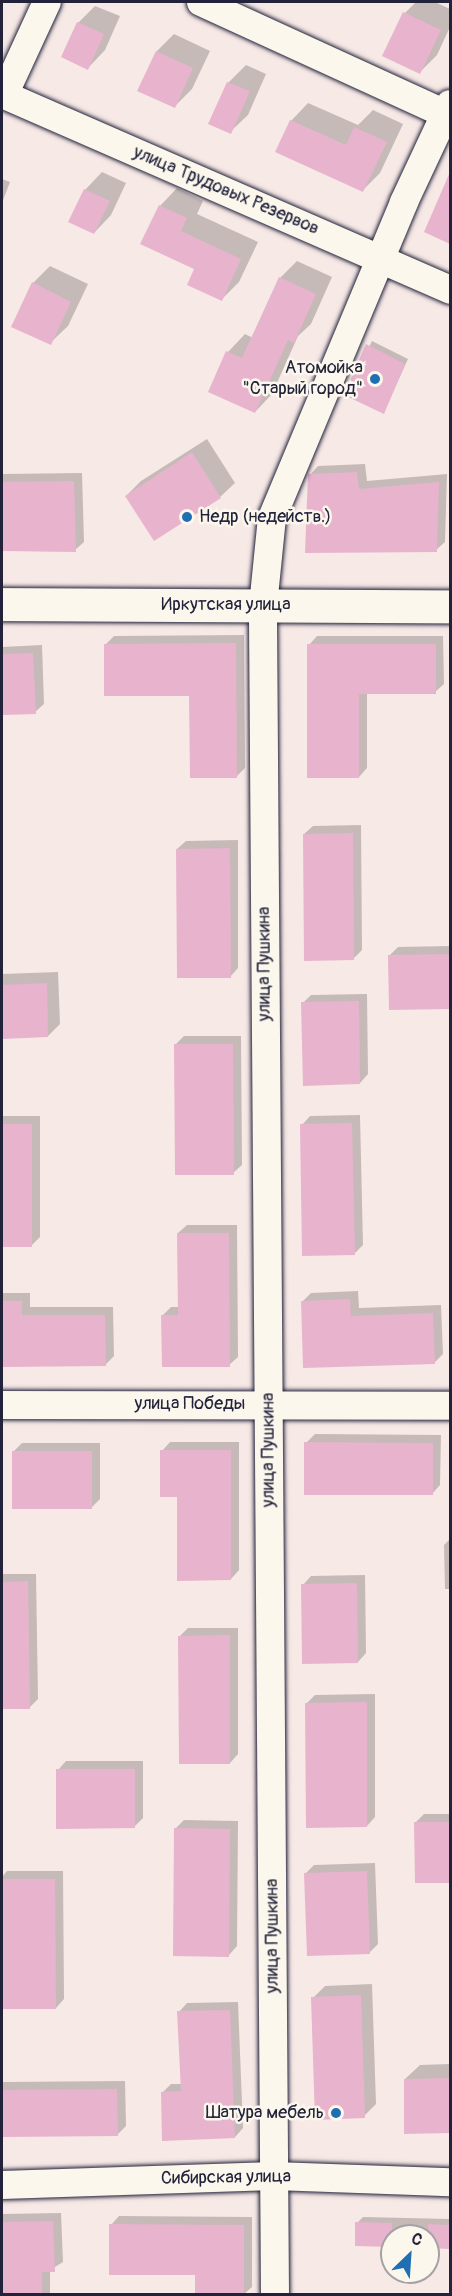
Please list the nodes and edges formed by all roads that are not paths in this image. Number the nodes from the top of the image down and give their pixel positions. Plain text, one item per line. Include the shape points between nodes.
1 (47, 2) edge
2 (205, 2) edge
3 (3, 94) edge
4 (448, 109) edge
5 (380, 258) junction
6 (450, 290) edge
7 (2, 604) edge
8 (263, 606) junction
9 (450, 606) edge
10 (268, 1404) junction
11 (2, 1405) edge
12 (450, 1406) edge
13 (274, 2176) junction
14 (450, 2182) edge
15 (2, 2185) edge
16 (275, 2295) edge

1 - 3 street
2 - 4 street
3 - 5 street, улица Трудовых Резервов
4 - 5 street, улица Пушкина
5 - 6 street, улица Трудовых Резервов
5 - 8 street, улица Пушкина via 272,518
7 - 8 main road, Иркутская улица
8 - 9 main road, Иркутская улица
8 - 10 street, улица Пушкина
10 - 11 street, улица Победы
10 - 12 street, улица Победы
10 - 13 street, улица Пушкина
13 - 14 street, Сибирская улица
13 - 15 street, Сибирская улица
13 - 16 street, улица Пушкина

